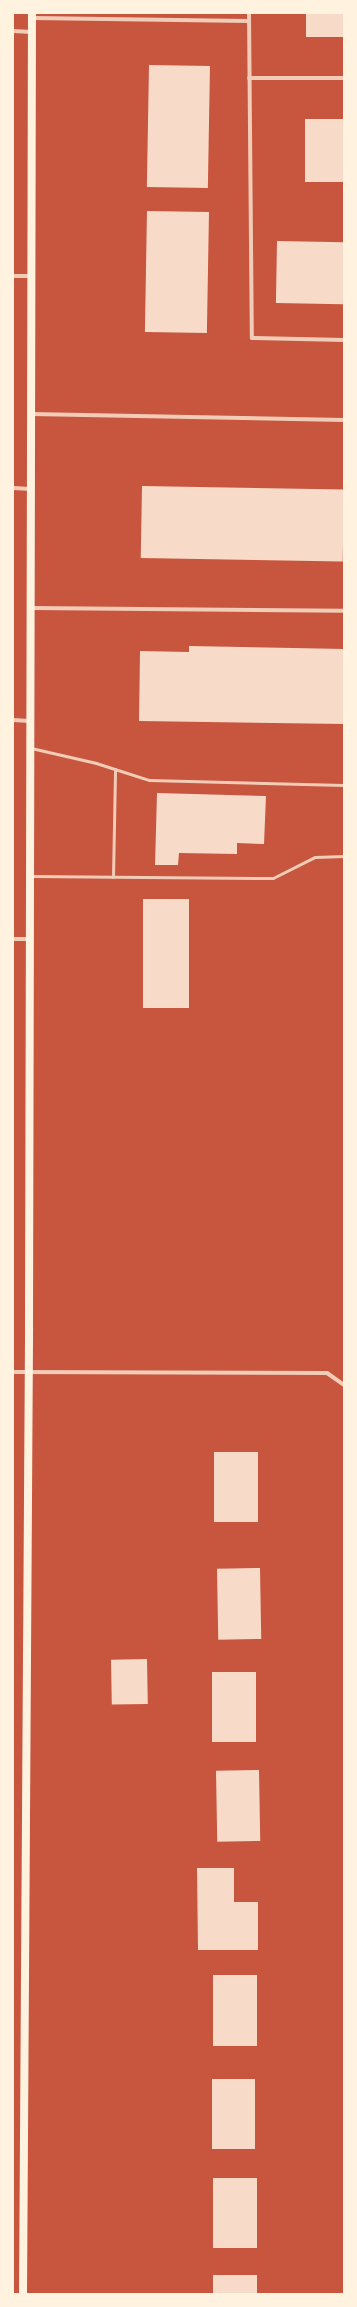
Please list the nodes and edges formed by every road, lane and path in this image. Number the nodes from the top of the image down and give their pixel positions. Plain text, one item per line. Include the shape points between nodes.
1 (249, 13) edge
2 (32, 16) edge
3 (249, 21) junction
4 (13, 31) edge
5 (32, 32) junction
6 (249, 78) junction
7 (344, 78) edge
8 (13, 276) edge
9 (31, 276) junction
10 (344, 340) edge
11 (31, 414) junction
12 (344, 420) edge
13 (13, 488) edge
14 (31, 489) junction
15 (31, 608) junction
16 (344, 611) edge
17 (13, 720) edge
18 (31, 721) junction
19 (31, 748) junction
20 (115, 769) junction
21 (344, 785) edge
22 (344, 856) edge
23 (30, 876) junction
24 (113, 877) junction
25 (13, 939) edge
26 (31, 939) junction
27 (13, 1372) edge
28 (29, 1372) junction
29 (344, 1385) edge
30 (22, 2294) edge

1 - 3 street
2 - 3 street
2 - 5 main road
3 - 6 street
4 - 5 street
5 - 9 main road
6 - 7 street
6 - 10 street via 252,338
8 - 9 street
9 - 11 main road
11 - 12 street
11 - 14 main road
13 - 14 street
14 - 15 main road
15 - 16 street
15 - 18 main road
17 - 18 street
18 - 19 main road
19 - 20 lane
19 - 23 main road
20 - 21 lane via 149,780
20 - 24 lane
22 - 24 lane via 315,857 273,878
23 - 24 lane
23 - 26 main road
25 - 26 street
26 - 28 main road
27 - 28 street
28 - 29 street via 327,1373
28 - 30 main road

